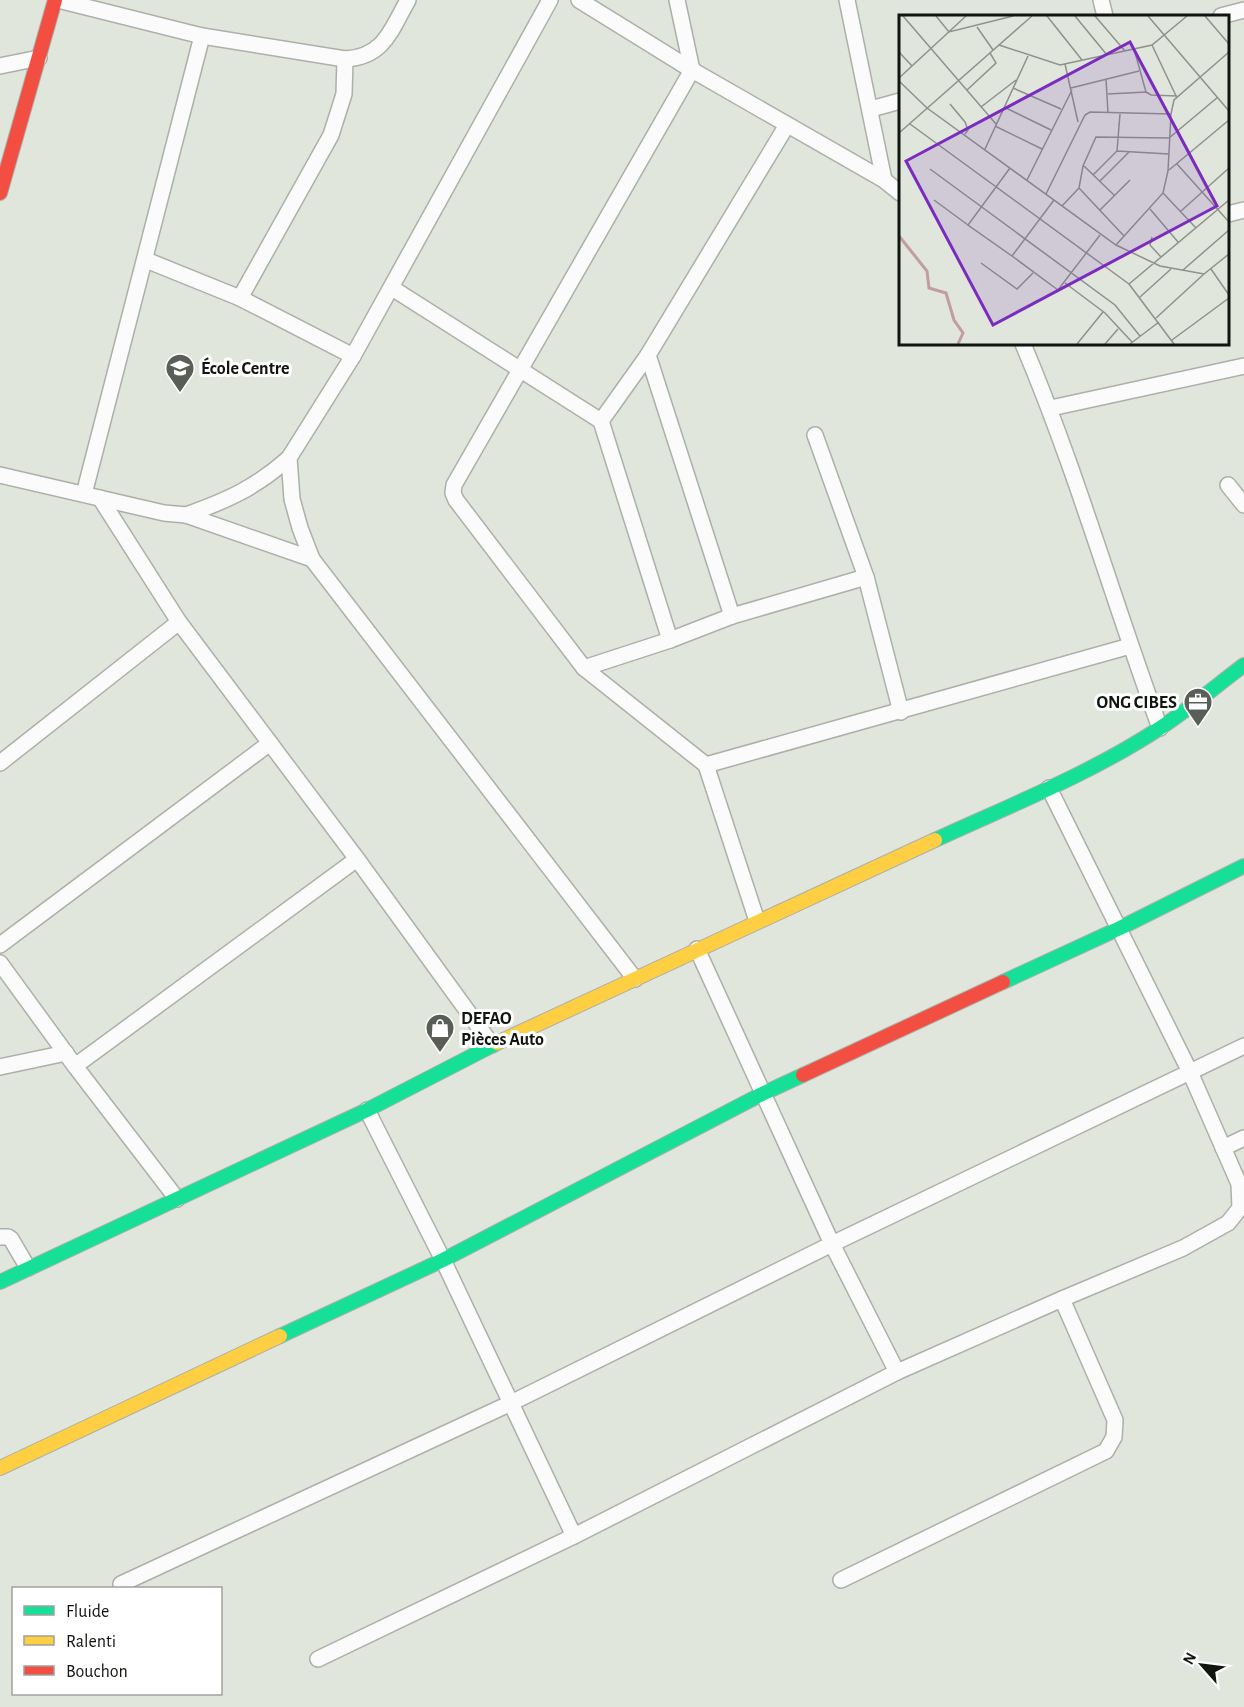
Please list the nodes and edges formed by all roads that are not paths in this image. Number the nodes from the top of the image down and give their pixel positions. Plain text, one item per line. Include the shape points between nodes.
1 (56, 0) edge
2 (408, 0) edge
3 (550, 0) edge
4 (579, 0) edge
5 (677, 0) edge
6 (847, 0) edge
7 (1101, 0) edge
8 (1244, 10) edge
9 (1105, 15) edge
10 (1225, 15) edge
11 (202, 36) junction
12 (39, 57) junction
13 (345, 59) junction
14 (0, 66) edge
15 (692, 69) junction
16 (899, 101) edge
17 (871, 109) junction
18 (787, 125) junction
19 (3, 175) edge
20 (884, 180) junction
21 (899, 192) edge
22 (0, 194) edge
23 (1244, 210) edge
24 (1229, 214) edge
25 (146, 260) junction
26 (392, 288) junction
27 (240, 298) junction
28 (1023, 345) edge
29 (648, 355) junction
30 (353, 356) junction
31 (1244, 366) edge
32 (520, 370) junction
33 (1051, 408) junction
34 (601, 421) junction
35 (815, 435) dead end
36 (289, 458) junction
37 (0, 475) edge
38 (1228, 485) dead end
39 (84, 494) junction
40 (100, 498) junction
41 (1244, 505) edge
42 (186, 515) junction
43 (312, 559) junction
44 (866, 577) junction
45 (732, 616) junction
46 (179, 622) junction
47 (670, 640) junction
48 (1130, 646) junction
49 (1244, 665) edge
50 (584, 668) junction
51 (900, 712) junction
52 (1160, 728) junction
53 (270, 743) junction
54 (0, 762) edge
55 (706, 765) junction
56 (1049, 788) junction
57 (357, 859) junction
58 (1244, 866) edge
59 (757, 921) junction
60 (1120, 928) junction
61 (0, 945) edge
62 (696, 949) junction
63 (0, 963) edge
64 (635, 979) junction
65 (492, 1045) junction
66 (1244, 1046) edge
67 (66, 1053) junction
68 (75, 1066) junction
69 (0, 1067) edge
70 (1190, 1072) junction
71 (762, 1094) junction
72 (368, 1110) junction
73 (1244, 1138) edge
74 (1223, 1148) junction
75 (177, 1199) junction
76 (0, 1237) edge
77 (832, 1244) junction
78 (443, 1260) junction
79 (28, 1268) junction
80 (0, 1282) edge
81 (1062, 1299) junction
82 (897, 1372) junction
83 (511, 1403) junction
84 (0, 1468) edge
85 (574, 1536) junction
86 (841, 1580) dead end
87 (121, 1584) dead end
88 (318, 1659) dead end

1 - 11 street
1 - 12 street
2 - 13 street via 384,42 361,58
3 - 26 street
4 - 15 street
5 - 15 street
6 - 17 street
7 - 9 street
8 - 10 street
11 - 13 street
11 - 25 street
12 - 14 street
12 - 19 street
13 - 27 street via 344,94 331,135
15 - 18 street
15 - 32 street
16 - 17 street
17 - 20 street
18 - 20 street
18 - 29 street
19 - 22 street
20 - 21 street
23 - 24 street
25 - 27 street
25 - 39 street
26 - 30 street
26 - 32 street
27 - 30 street
28 - 33 street
29 - 34 street
29 - 45 street
30 - 36 street
31 - 33 street
32 - 34 street
32 - 50 street via 453,493
33 - 48 street
34 - 47 street
35 - 44 street
36 - 42 street via 244,492
36 - 43 street via 292,499
37 - 39 street
38 - 41 street
39 - 40 street
40 - 42 street
40 - 46 street
42 - 43 street
43 - 64 street
44 - 45 street
44 - 51 street
45 - 47 street
46 - 53 street
46 - 54 street
47 - 50 street
48 - 51 street
48 - 52 street
49 - 52 street
50 - 55 street
51 - 55 street
52 - 56 street
53 - 57 street
53 - 61 street
55 - 59 street
56 - 59 street
56 - 60 street
57 - 65 street
57 - 68 street
58 - 60 street
59 - 62 street
60 - 70 street
60 - 71 street
62 - 64 street
62 - 71 street
63 - 67 street
64 - 65 street
65 - 72 street
66 - 70 street
67 - 68 street
67 - 69 street
68 - 75 street
70 - 74 street
70 - 77 street
71 - 77 street
71 - 78 street
72 - 75 street
72 - 78 street
73 - 74 street
74 - 81 street via 1239,1184 1240,1208 1228,1223 1183,1248
75 - 79 street
76 - 79 street via 11,1239
77 - 82 street
77 - 83 street
78 - 83 street
78 - 84 street
79 - 80 street
81 - 82 street
81 - 86 street via 1115,1420 1114,1437 1106,1451
82 - 85 street
83 - 85 street
83 - 87 street
85 - 88 street

